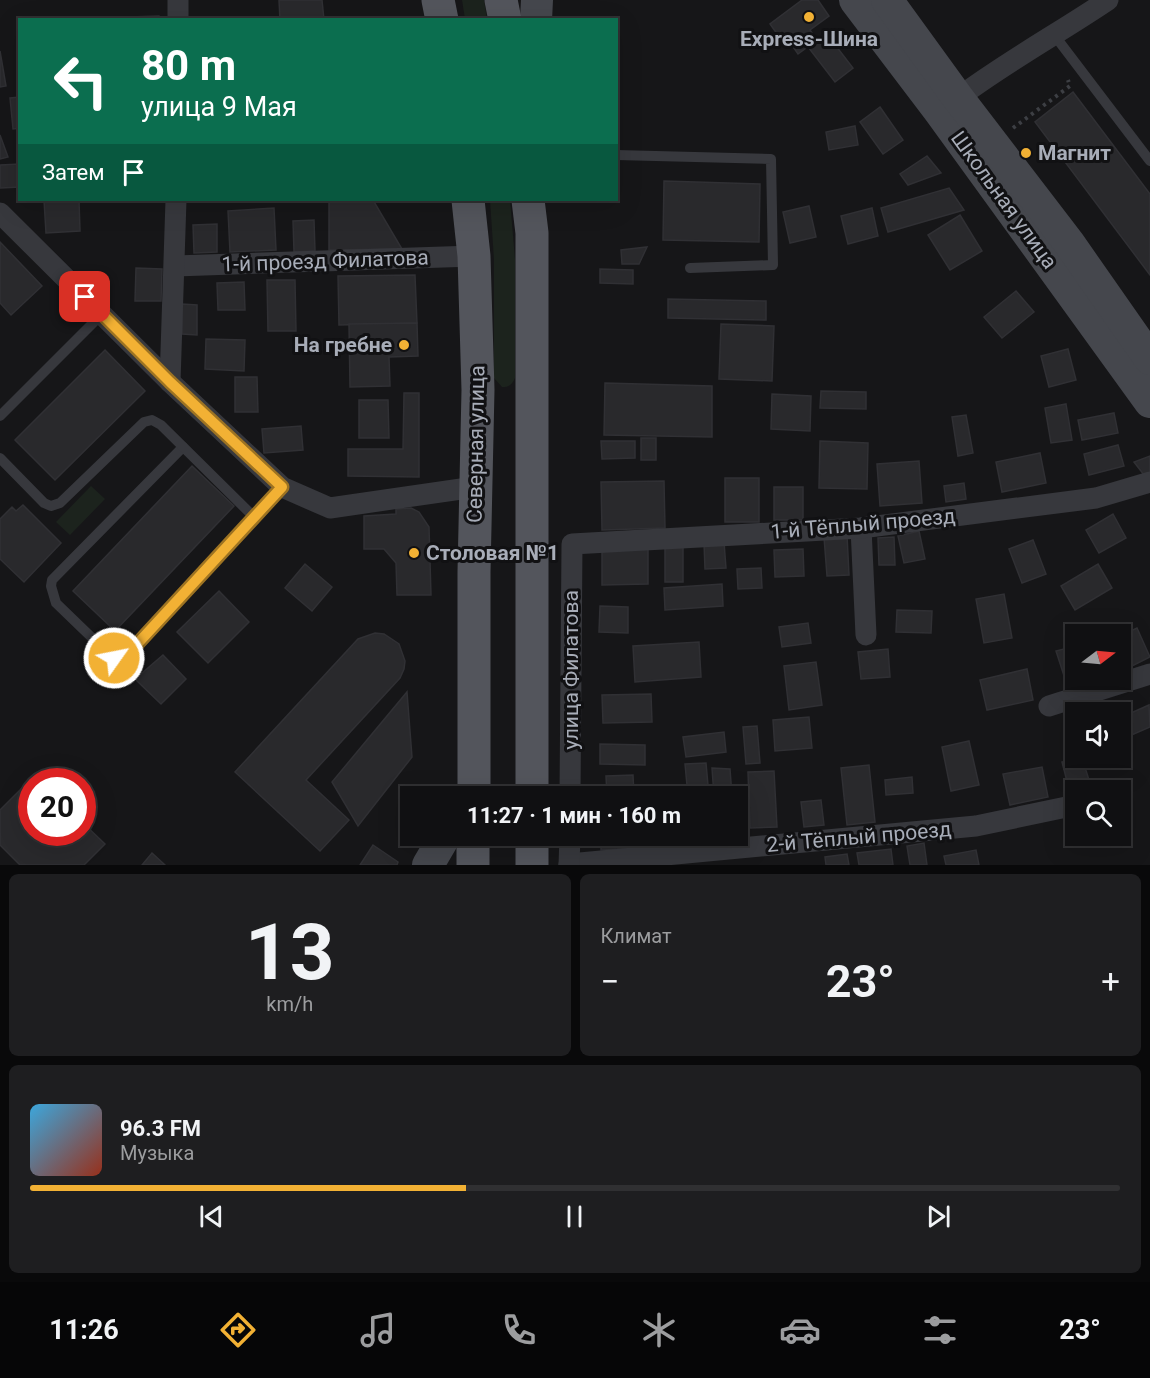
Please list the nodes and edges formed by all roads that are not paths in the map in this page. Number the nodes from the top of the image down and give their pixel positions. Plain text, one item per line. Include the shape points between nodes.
1 (178, 0) edge
2 (438, 0) edge
3 (501, 0) edge
4 (537, 0) edge
5 (855, 0) edge
6 (887, 0) edge
7 (1108, 0) edge
8 (178, 18) edge
9 (442, 18) edge
10 (505, 18) edge
11 (536, 18) edge
12 (1055, 36) junction
13 (949, 105) junction
14 (618, 155) edge
15 (1150, 161) edge
16 (176, 201) edge
17 (468, 201) edge
18 (530, 201) edge
19 (0, 213) edge
20 (474, 256) junction
21 (175, 266) junction
22 (690, 268) dead end
23 (102, 314) junction
24 (1150, 359) edge
25 (170, 382) junction
26 (1150, 402) edge
27 (0, 416) edge
28 (183, 447) junction
29 (0, 458) edge
30 (1150, 482) edge
31 (282, 487) junction
32 (475, 487) junction
33 (254, 517) junction
34 (861, 528) junction
35 (572, 544) joint
36 (866, 635) dead end
37 (1150, 674) edge
38 (1049, 706) dead end
39 (475, 741) junction
40 (464, 786) edge
41 (474, 786) edge
42 (532, 786) edge
43 (570, 786) edge
44 (1065, 807) edge
45 (439, 846) edge
46 (473, 846) edge
47 (532, 846) edge
48 (570, 846) edge
49 (428, 865) edge
50 (473, 865) edge
51 (532, 865) edge
52 (569, 865) edge

1 - 8 street
2 - 9 main road
3 - 10 main road
4 - 11 main road
5 - 13 main road, Школьная улица
6 - 13 main road, Школьная улица
7 - 12 street
12 - 13 street
12 - 15 lane
13 - 24 main road, Школьная улица via 1069,243
13 - 26 main road, Школьная улица
14 - 22 lane via 771,159 773,266
16 - 21 street
17 - 20 main road, Северная улица
18 - 42 main road
19 - 23 street
20 - 21 street, 1-й проезд Филатова
20 - 32 main road, Северная улица via 478,390
21 - 25 street
23 - 25 street
23 - 27 lane
25 - 31 street
28 - 29 lane via 161,425 152,420 144,422 68,496 51,506
28 - 33 lane
28 - 33 lane via 52,580 56,603 100,647 114,658 128,654
30 - 34 street, 1-й Тёплый проезд via 1096,498
31 - 32 street via 330,507
31 - 33 lane
32 - 39 main road, Северная улица
34 - 35 street, 1-й Тёплый проезд
34 - 36 street
35 - 43 street, улица Филатова
37 - 38 street
39 - 40 main road
39 - 41 main road, Северная улица
44 - 52 street, 2-й Тёплый проезд via 976,826
45 - 49 main road
46 - 50 main road
47 - 51 main road
48 - 52 street

